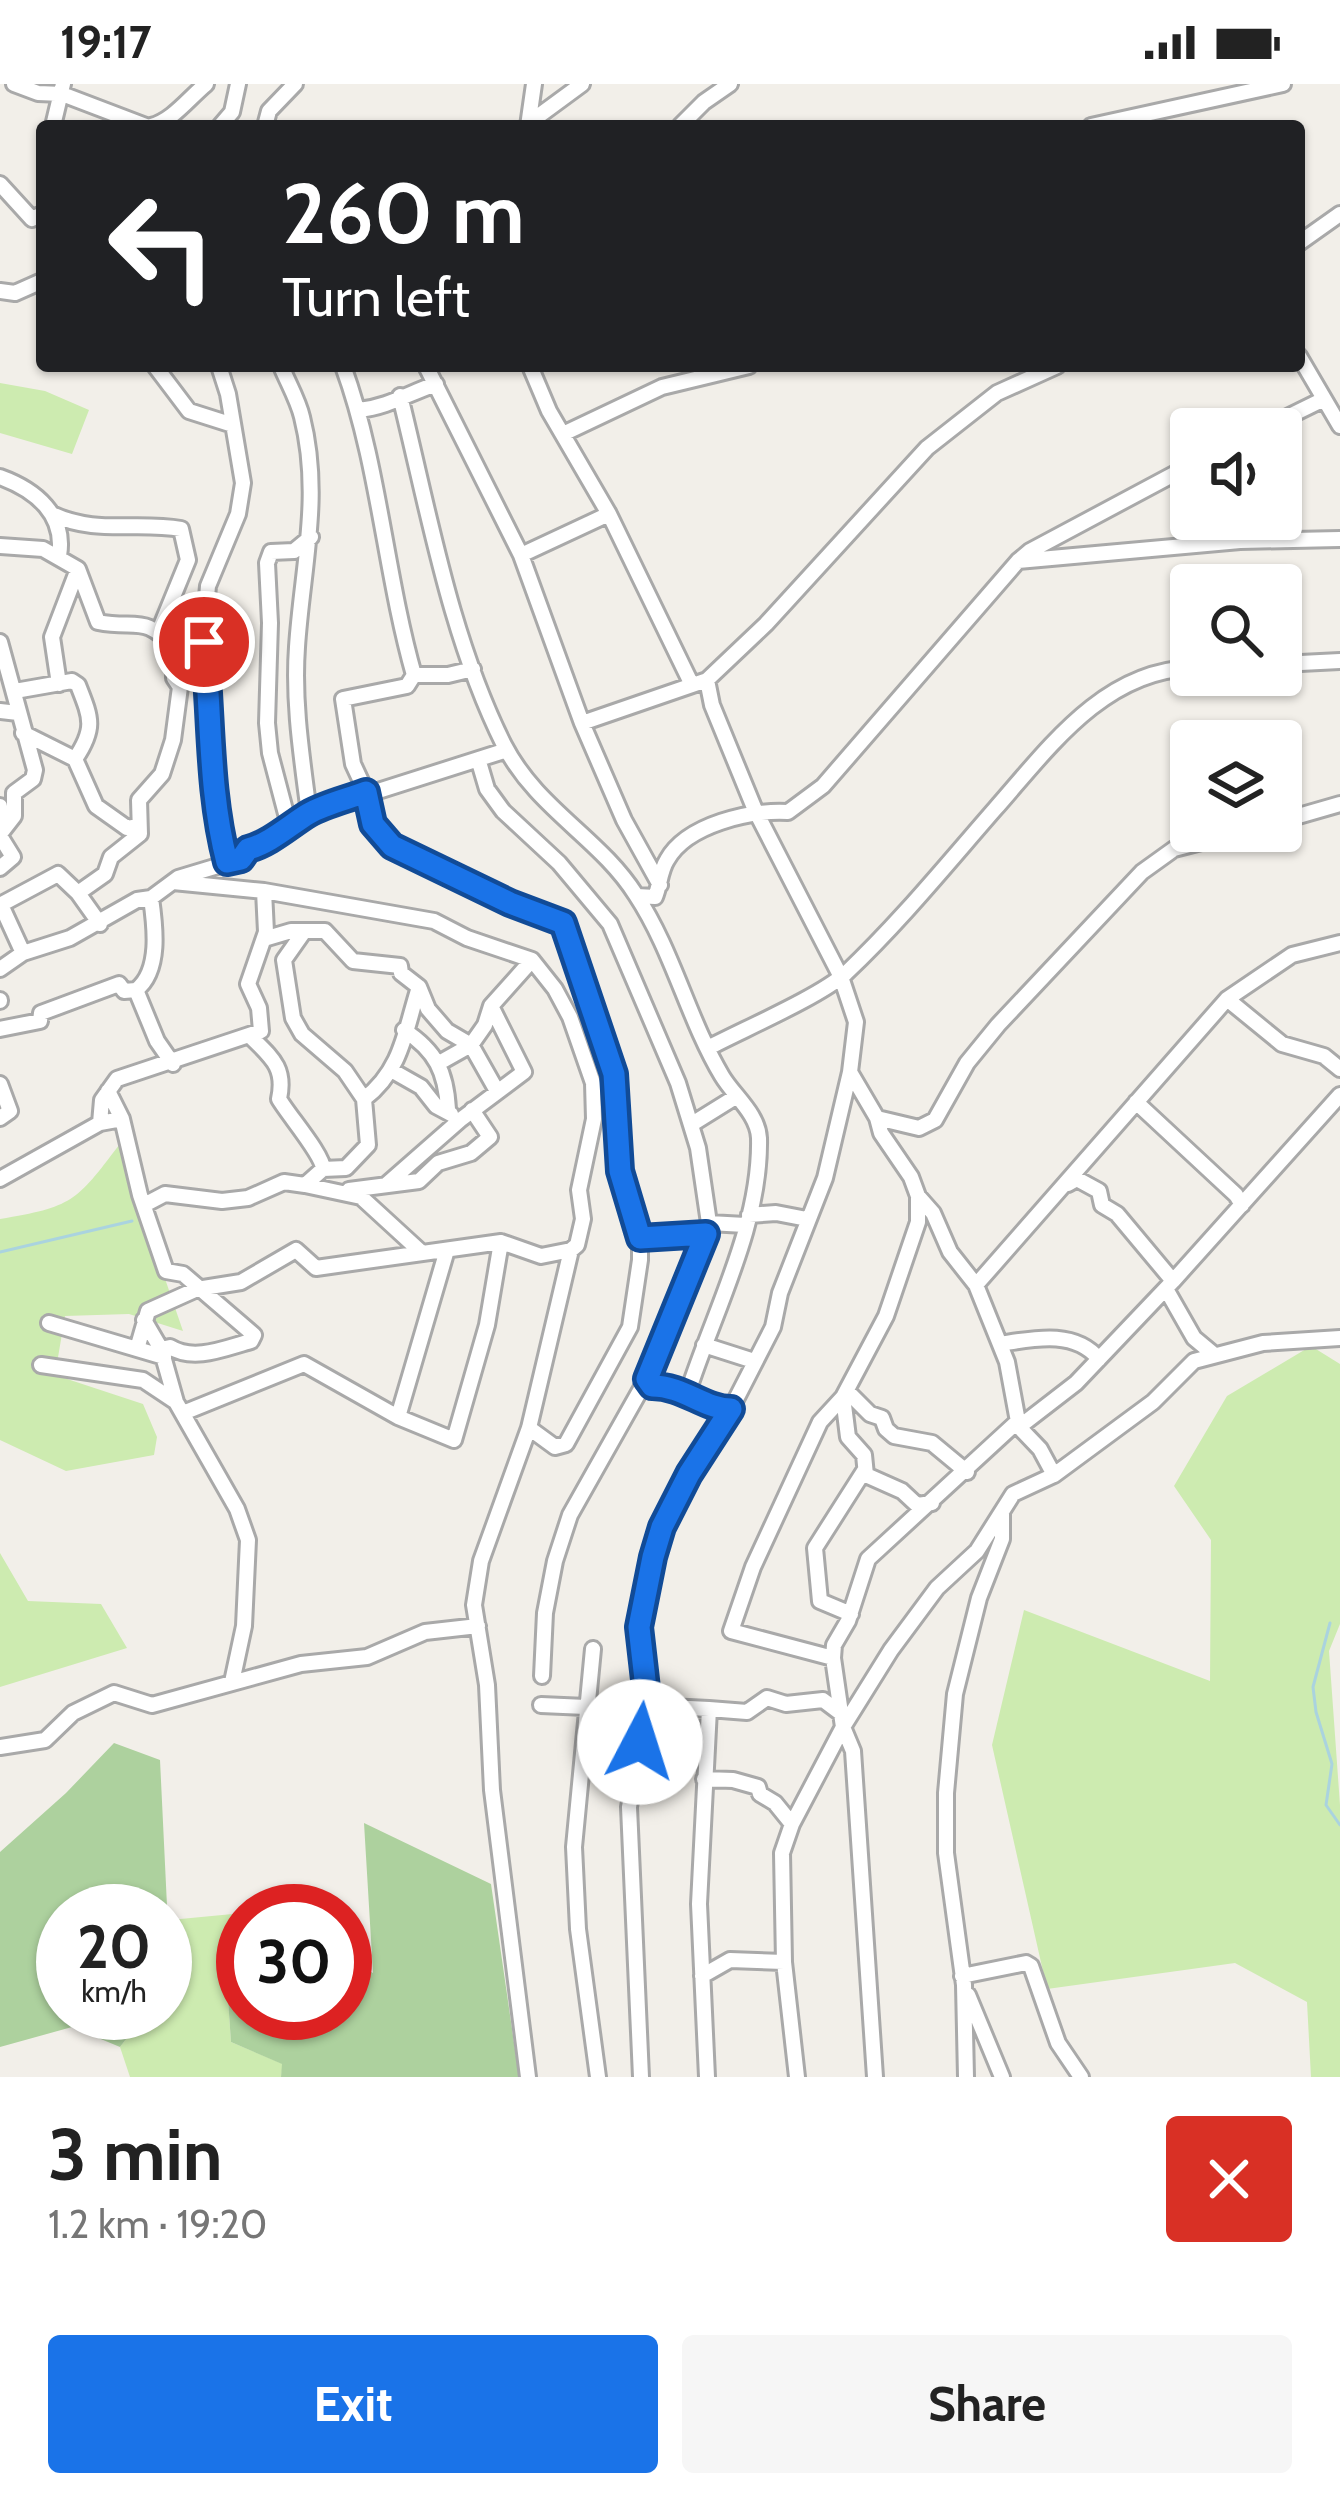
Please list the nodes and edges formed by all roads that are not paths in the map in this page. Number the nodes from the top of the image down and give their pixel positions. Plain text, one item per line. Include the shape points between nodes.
1 (14, 84) edge
2 (206, 84) edge
3 (238, 84) edge
4 (296, 84) edge
5 (534, 84) edge
6 (582, 84) edge
7 (730, 84) edge
8 (1283, 84) edge
9 (63, 89) edge
10 (55, 120) edge
11 (135, 120) edge
12 (167, 120) edge
13 (225, 120) edge
14 (267, 120) edge
15 (530, 120) edge
16 (534, 120) edge
17 (686, 120) edge
18 (1152, 120) edge
19 (0, 184) edge
20 (1340, 214) edge
21 (36, 217) edge
22 (1305, 239) edge
23 (36, 284) edge
24 (0, 291) edge
25 (1305, 367) edge
26 (160, 372) edge
27 (220, 372) edge
28 (284, 372) edge
29 (345, 372) edge
30 (429, 372) edge
31 (533, 372) edge
32 (724, 372) edge
33 (1044, 372) edge
34 (436, 384) junction
35 (400, 396) junction
36 (1322, 400) junction
37 (359, 410) junction
38 (1302, 410) edge
39 (232, 425) junction
40 (1340, 426) edge
41 (565, 433) junction
42 (1170, 476) edge
43 (0, 478) edge
44 (52, 514) junction
45 (609, 514) junction
46 (311, 538) junction
47 (1340, 538) edge
48 (0, 546) edge
49 (521, 555) junction
50 (59, 556) junction
51 (1018, 561) junction
52 (78, 569) junction
53 (160, 631) junction
54 (0, 642) edge
55 (204, 642) junction
56 (175, 649) junction
57 (1340, 661) edge
58 (1302, 663) edge
59 (473, 669) junction
60 (1170, 673) edge
61 (414, 675) junction
62 (699, 682) junction
63 (58, 684) junction
64 (15, 691) junction
65 (0, 710) edge
66 (18, 713) junction
67 (582, 722) junction
68 (23, 733) junction
69 (507, 750) junction
70 (75, 759) junction
71 (479, 761) junction
72 (366, 792) junction
73 (1340, 804) edge
74 (0, 806) edge
75 (755, 810) junction
76 (309, 813) junction
77 (1302, 815) edge
78 (0, 817) edge
79 (139, 826) junction
80 (290, 829) junction
81 (0, 835) edge
82 (1170, 852) edge
83 (227, 862) junction
84 (0, 868) edge
85 (173, 882) junction
86 (660, 885) junction
87 (264, 891) junction
88 (78, 893) junction
89 (637, 896) junction
90 (151, 898) junction
91 (1, 905) edge
92 (100, 924) junction
93 (303, 933) junction
94 (264, 939) junction
95 (1340, 943) edge
96 (23, 953) junction
97 (532, 960) junction
98 (0, 968) edge
99 (841, 977) junction
100 (419, 987) junction
101 (136, 990) junction
102 (1227, 999) junction
103 (491, 1006) junction
104 (0, 1029) edge
105 (404, 1030) junction
106 (249, 1035) junction
107 (471, 1045) junction
108 (708, 1048) junction
109 (439, 1063) junction
110 (173, 1064) junction
111 (1340, 1069) edge
112 (391, 1070) junction
113 (850, 1072) junction
114 (0, 1084) edge
115 (107, 1091) junction
116 (497, 1091) junction
117 (1340, 1095) edge
118 (737, 1096) junction
119 (364, 1099) junction
120 (1136, 1102) junction
121 (460, 1113) junction
122 (0, 1118) edge
123 (877, 1118) junction
124 (122, 1119) junction
125 (100, 1123) junction
126 (692, 1124) junction
127 (323, 1169) junction
128 (0, 1179) edge
129 (387, 1184) junction
130 (305, 1185) junction
131 (1064, 1187) junction
132 (338, 1191) junction
133 (918, 1196) junction
134 (146, 1204) junction
135 (1242, 1205) junction
136 (933, 1213) junction
137 (807, 1219) junction
138 (747, 1220) junction
139 (918, 1222) junction
140 (708, 1228) junction
141 (640, 1238) junction
142 (501, 1242) junction
143 (447, 1250) junction
144 (571, 1250) junction
145 (422, 1252) junction
146 (976, 1285) junction
147 (1170, 1285) junction
148 (197, 1288) junction
149 (145, 1320) junction
150 (49, 1323) dead end
151 (1340, 1338) edge
152 (1027, 1339) junction
153 (1000, 1344) junction
154 (704, 1345) junction
155 (137, 1349) junction
156 (162, 1353) junction
157 (1212, 1353) junction
158 (1099, 1359) junction
159 (754, 1360) junction
160 (1007, 1362) junction
161 (41, 1365) dead end
162 (647, 1379) junction
163 (688, 1392) junction
164 (845, 1394) junction
165 (180, 1407) junction
166 (731, 1409) junction
167 (398, 1417) junction
168 (1018, 1424) junction
169 (529, 1428) junction
170 (864, 1471) junction
171 (967, 1472) junction
172 (1054, 1475) junction
173 (1013, 1493) junction
174 (932, 1503) junction
175 (851, 1614) junction
176 (478, 1626) junction
177 (593, 1649) dead end
178 (833, 1658) junction
179 (542, 1676) dead end
180 (232, 1682) junction
181 (541, 1705) dead end
182 (648, 1706) junction
183 (586, 1707) junction
184 (709, 1709) junction
185 (843, 1721) junction
186 (0, 1747) edge
187 (704, 1779) junction
188 (792, 1824) junction
189 (784, 1962) junction
190 (702, 1976) junction
191 (963, 1980) junction
192 (528, 2077) edge
193 (598, 2077) edge
194 (641, 2077) edge
195 (707, 2077) edge
196 (797, 2077) edge
197 (875, 2077) edge
198 (966, 2077) edge
199 (1001, 2077) edge
200 (1081, 2077) edge

1 - 9 street via 38,93
2 - 12 street
3 - 13 street
4 - 14 street
5 - 15 street
6 - 16 street
7 - 17 street
8 - 18 street
9 - 10 street
9 - 11 street
19 - 21 street
20 - 22 street
23 - 24 street
25 - 36 street
26 - 39 street via 189,411
27 - 39 street
28 - 46 street via 302,414
29 - 37 street
30 - 34 street
31 - 41 street
32 - 41 street via 662,387
33 - 62 street via 997,393 927,448 766,624
34 - 35 street
34 - 49 street
35 - 37 street
35 - 59 street
36 - 38 street
36 - 40 street
37 - 61 street
39 - 55 street via 243,483 208,586
41 - 45 street
42 - 51 street
43 - 44 street via 29,488
44 - 50 street via 62,537
44 - 53 street via 100,529 181,529 188,560
45 - 49 street
45 - 62 street
46 - 76 street via 296,712
46 - 80 street via 294,551 271,552 267,563 267,723
47 - 51 street
48 - 50 street
49 - 67 street
50 - 52 street
51 - 75 street via 823,785 788,812
52 - 53 street via 98,622
52 - 63 street via 52,637
53 - 56 street
54 - 64 street
55 - 56 street
55 - 83 street via 210,763
56 - 79 street via 177,720 162,774 142,792
57 - 58 street
59 - 61 street
59 - 69 street
60 - 99 street via 1134,681 1044,749
61 - 72 street via 407,686 343,699
62 - 67 street
62 - 75 street
63 - 64 street
63 - 70 street via 78,685 89,718 90,736
64 - 66 street
65 - 66 street
66 - 68 street
67 - 86 street
68 - 70 street
68 - 81 street via 33,779 14,793 14,816
69 - 71 street
69 - 89 street via 540,799
70 - 79 street via 95,806 128,828
71 - 72 street
71 - 126 street via 503,811 610,924
72 - 76 street
72 - 141 street via 373,824 392,846 568,928 614,1074 620,1171
73 - 77 street
74 - 78 street
75 - 86 street via 683,843 668,857
75 - 99 street
76 - 80 street
79 - 88 street via 105,874
80 - 83 street
81 - 84 street via 13,857
82 - 123 street via 987,1038 935,1120 919,1127
83 - 85 street
85 - 87 street
85 - 90 street
86 - 89 street via 655,897
87 - 94 street
87 - 97 street via 434,921
88 - 91 street via 54,874
88 - 92 street
89 - 108 street
90 - 92 street
90 - 101 street via 153,950 148,979
91 - 96 street
92 - 96 street
93 - 94 street
93 - 100 street via 325,931 353,961 400,966
93 - 119 street via 284,960 293,1018
94 - 106 street via 248,984 261,1030
95 - 102 street via 1292,956
96 - 98 street
97 - 103 street
97 - 144 street via 570,1017 593,1083 579,1190 584,1219
99 - 108 street
99 - 113 street via 856,1022
100 - 105 street
100 - 107 street via 447,1031
101 - 104 street via 119,984 40,1013 40,1021
101 - 110 street
102 - 111 street via 1282,1043
102 - 120 street
103 - 107 street
103 - 116 street via 525,1070
105 - 109 street
105 - 112 street via 404,1050
106 - 110 street
106 - 127 street via 282,1076 279,1099
107 - 109 street
107 - 116 street
108 - 118 street
109 - 121 street
110 - 115 street via 117,1079
112 - 119 street
112 - 121 street via 440,1108
113 - 123 street
113 - 137 street
114 - 122 street via 10,1111
115 - 124 street
115 - 125 street
116 - 121 street
117 - 135 street
118 - 126 street
118 - 138 street via 759,1133
119 - 127 street via 367,1149 342,1169
120 - 131 street
120 - 135 street
121 - 129 street
121 - 129 street via 490,1137 483,1147 438,1163 418,1180
123 - 133 street
124 - 125 street
124 - 134 street
125 - 128 street
126 - 140 street
127 - 130 street
129 - 132 street
130 - 132 street
130 - 134 street via 284,1182 222,1201 165,1194
131 - 146 street
131 - 147 street via 1077,1179 1099,1191 1102,1205
132 - 145 street via 368,1202
133 - 136 street
133 - 139 street
134 - 148 street via 166,1271
135 - 147 street
136 - 139 street
136 - 146 street
137 - 138 street via 776,1213
137 - 159 street via 773,1327
138 - 140 street
138 - 154 street
139 - 164 street via 886,1316
140 - 141 street
140 - 162 street
141 - 169 street via 630,1327 566,1444 554,1447
142 - 143 street
142 - 144 street via 541,1256
142 - 167 street via 457,1439
143 - 145 street
143 - 167 street
144 - 169 street
145 - 148 street via 316,1268 296,1250 241,1282
146 - 153 street
147 - 157 street via 1194,1338
147 - 158 street
148 - 149 street via 148,1310
148 - 156 street via 254,1339 202,1353
149 - 155 street
149 - 156 street
150 - 155 street
151 - 157 street
152 - 153 street
152 - 158 street via 1062,1339
152 - 160 street
153 - 160 street
154 - 159 street
154 - 163 street
155 - 156 street
156 - 165 street
157 - 172 street
158 - 168 street
159 - 166 street
160 - 168 street
161 - 165 street via 143,1380
162 - 163 street
162 - 179 street via 570,1515 547,1600
163 - 166 street
164 - 170 street via 848,1437 864,1455
164 - 171 street via 894,1436 932,1443
164 - 178 street via 820,1422 731,1631
165 - 167 street via 304,1364
165 - 180 street via 248,1540
166 - 182 street via 689,1474 653,1557 639,1627
168 - 171 street
168 - 172 street
169 - 176 street via 481,1561
170 - 174 street via 915,1504
170 - 175 street via 814,1548 820,1601
171 - 174 street
172 - 173 street
173 - 185 street
173 - 191 street via 999,1518 1002,1539 955,1694 946,1853
174 - 175 street via 868,1559
175 - 178 street
176 - 180 street
176 - 192 street
177 - 183 street
178 - 185 street
180 - 186 street via 152,1706 114,1693 73,1713 45,1741
181 - 183 street
182 - 184 street
182 - 194 street via 629,1807
183 - 193 street via 574,1846
184 - 185 street via 747,1712 767,1698 823,1700
184 - 187 street
185 - 188 street
185 - 197 street via 853,1751
187 - 188 street via 758,1787
187 - 190 street
188 - 189 street via 780,1879
189 - 190 street via 730,1960
189 - 196 street
190 - 195 street
191 - 198 street
191 - 199 street
191 - 200 street via 1029,1964 1058,2043

